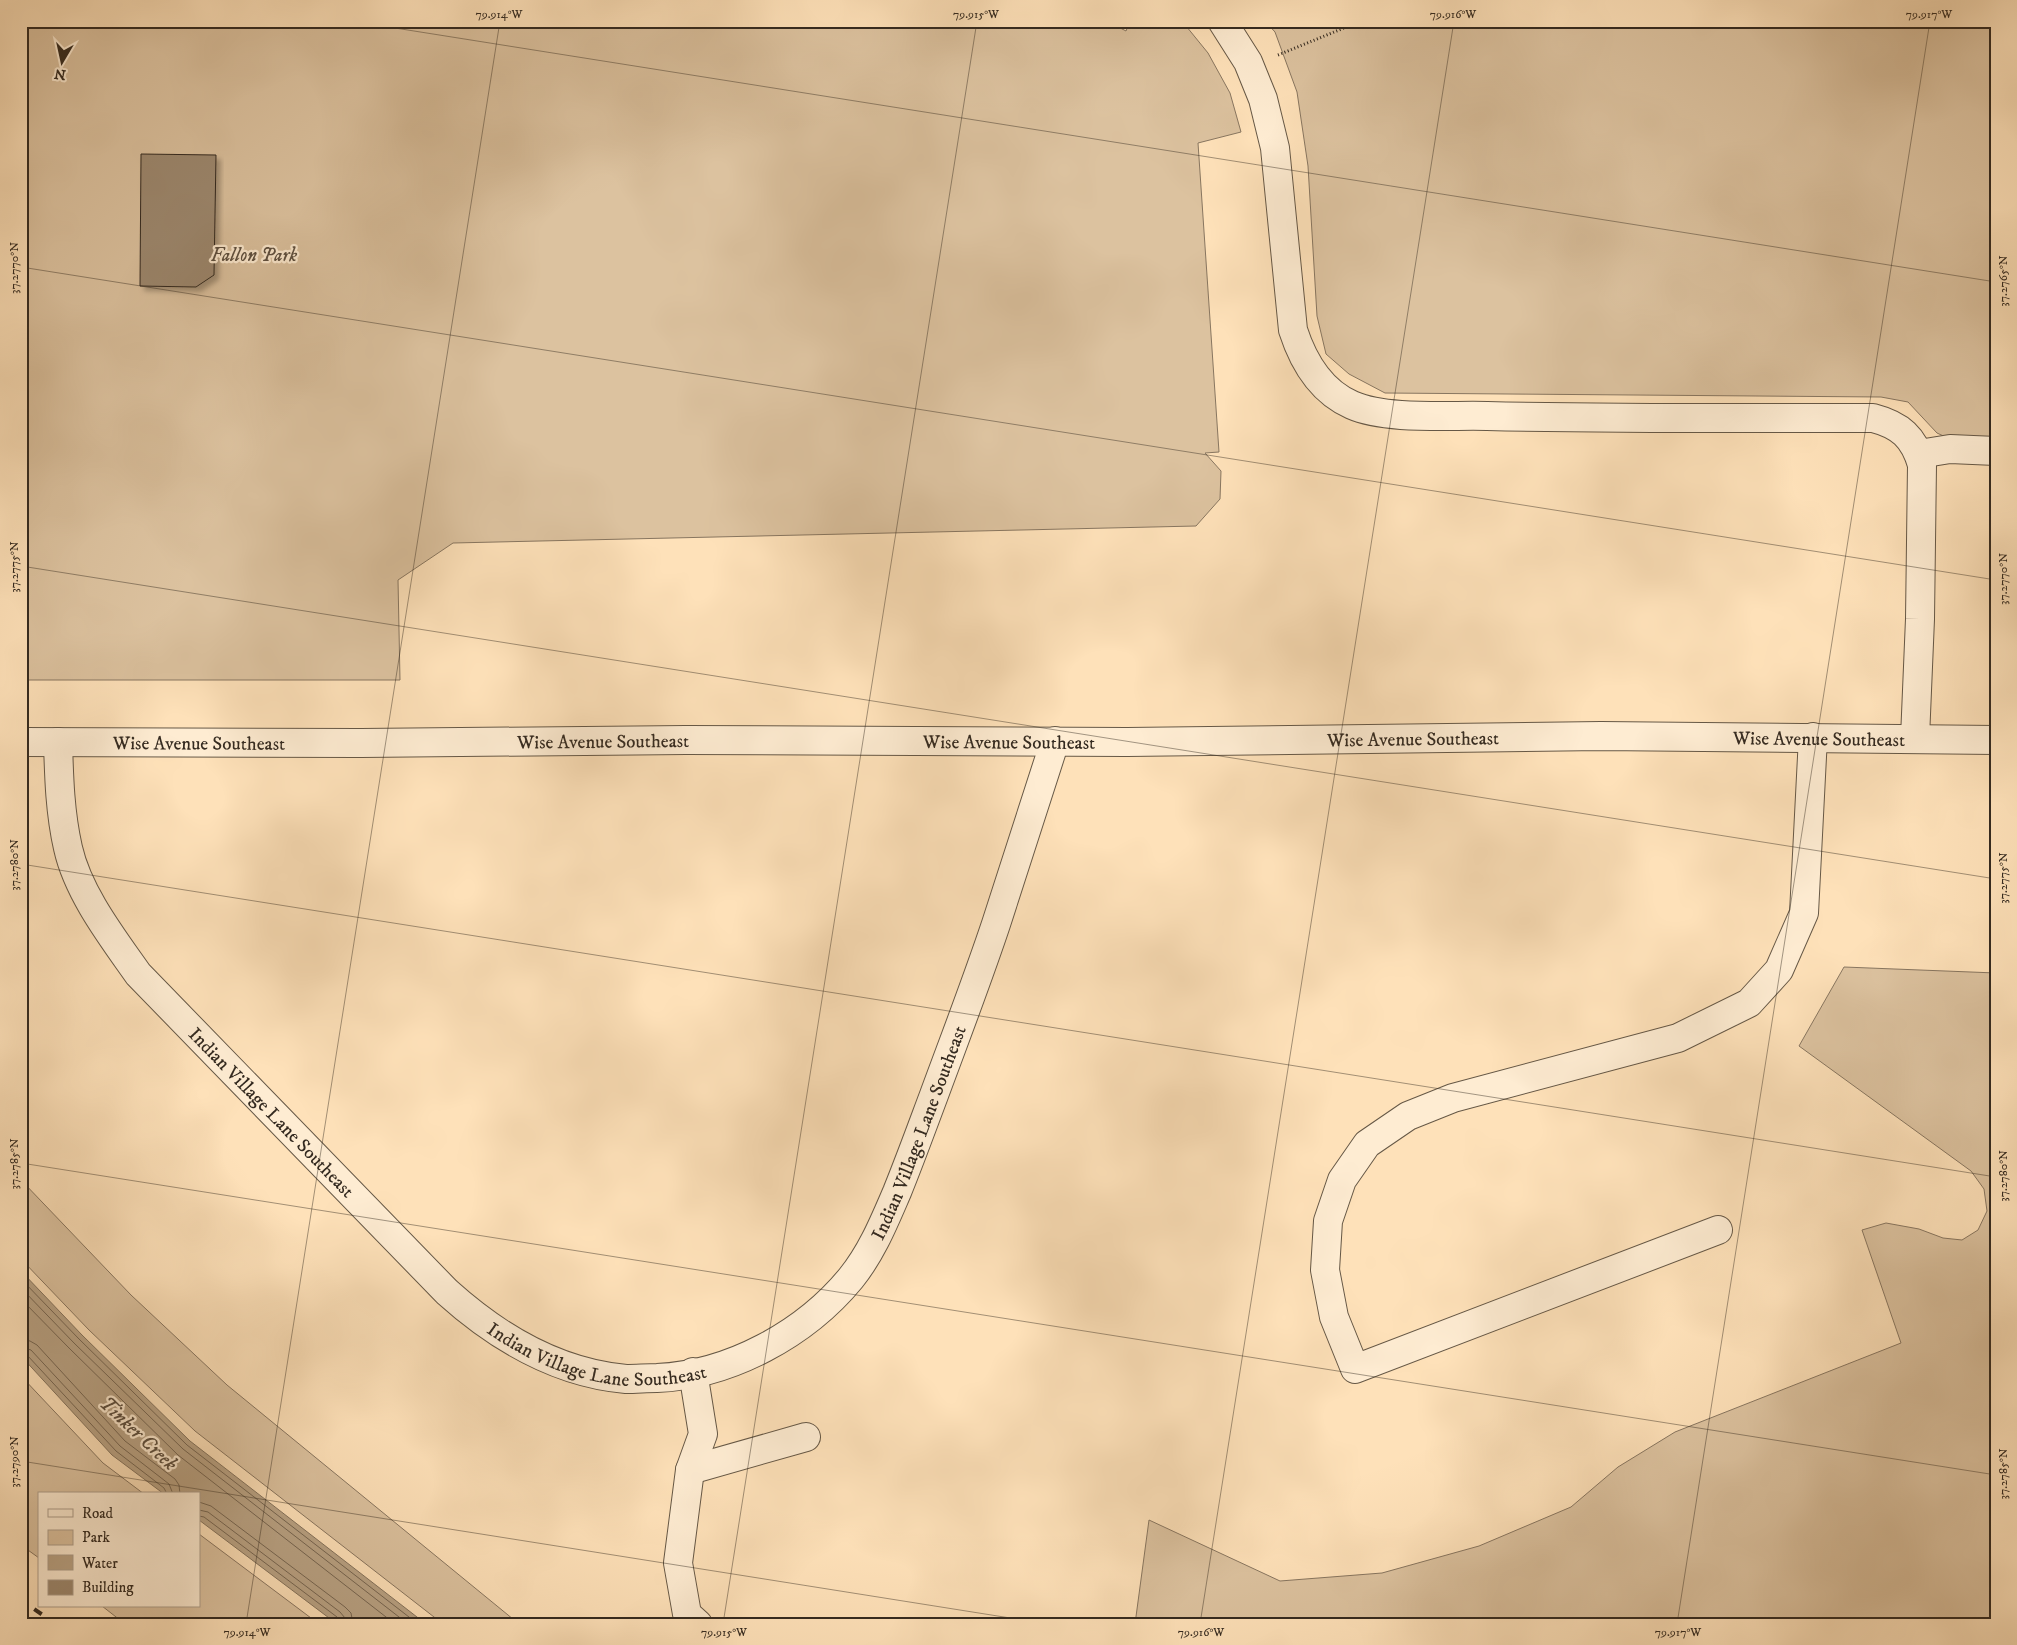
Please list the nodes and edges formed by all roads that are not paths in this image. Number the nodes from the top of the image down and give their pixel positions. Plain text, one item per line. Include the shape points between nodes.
1 (1222, 21) edge
2 (1996, 450) edge
3 (1919, 454) junction
4 (1813, 737) junction
5 (1915, 738) junction
6 (1996, 740) edge
7 (1055, 741) junction
8 (21, 742) edge
9 (58, 742) junction
10 (1718, 1230) dead end
11 (693, 1372) junction
12 (806, 1437) dead end
13 (690, 1470) junction
14 (698, 1624) edge

1 - 3 street via 1263,99 1275,148 1293,330 1300,352 1312,372 1332,393 1351,405 1379,413 1408,414 1873,418 1889,422 1907,435
2 - 3 street via 1950,449
3 - 5 street via 1922,474
4 - 5 street, Wise Avenue Southeast
4 - 7 street, Wise Avenue Southeast
4 - 10 street via 1804,913 1779,970 1761,990 1749,1002 1678,1038 1453,1098 1408,1116 1367,1144 1342,1180 1328,1221 1325,1270 1334,1317 1355,1369
5 - 6 street, Wise Avenue Southeast
7 - 9 street, Wise Avenue Southeast
7 - 11 street, Indian Village Lane Southeast via 995,926 914,1151 876,1241 851,1278 820,1311 774,1343 730,1363
8 - 9 street, Wise Avenue Southeast
9 - 11 street, Indian Village Lane Southeast via 59,798 68,850 80,882 103,924 138,974 447,1292 503,1336 548,1360 627,1379 673,1377
11 - 13 street via 703,1434
12 - 13 street
13 - 14 street via 678,1564 687,1614

